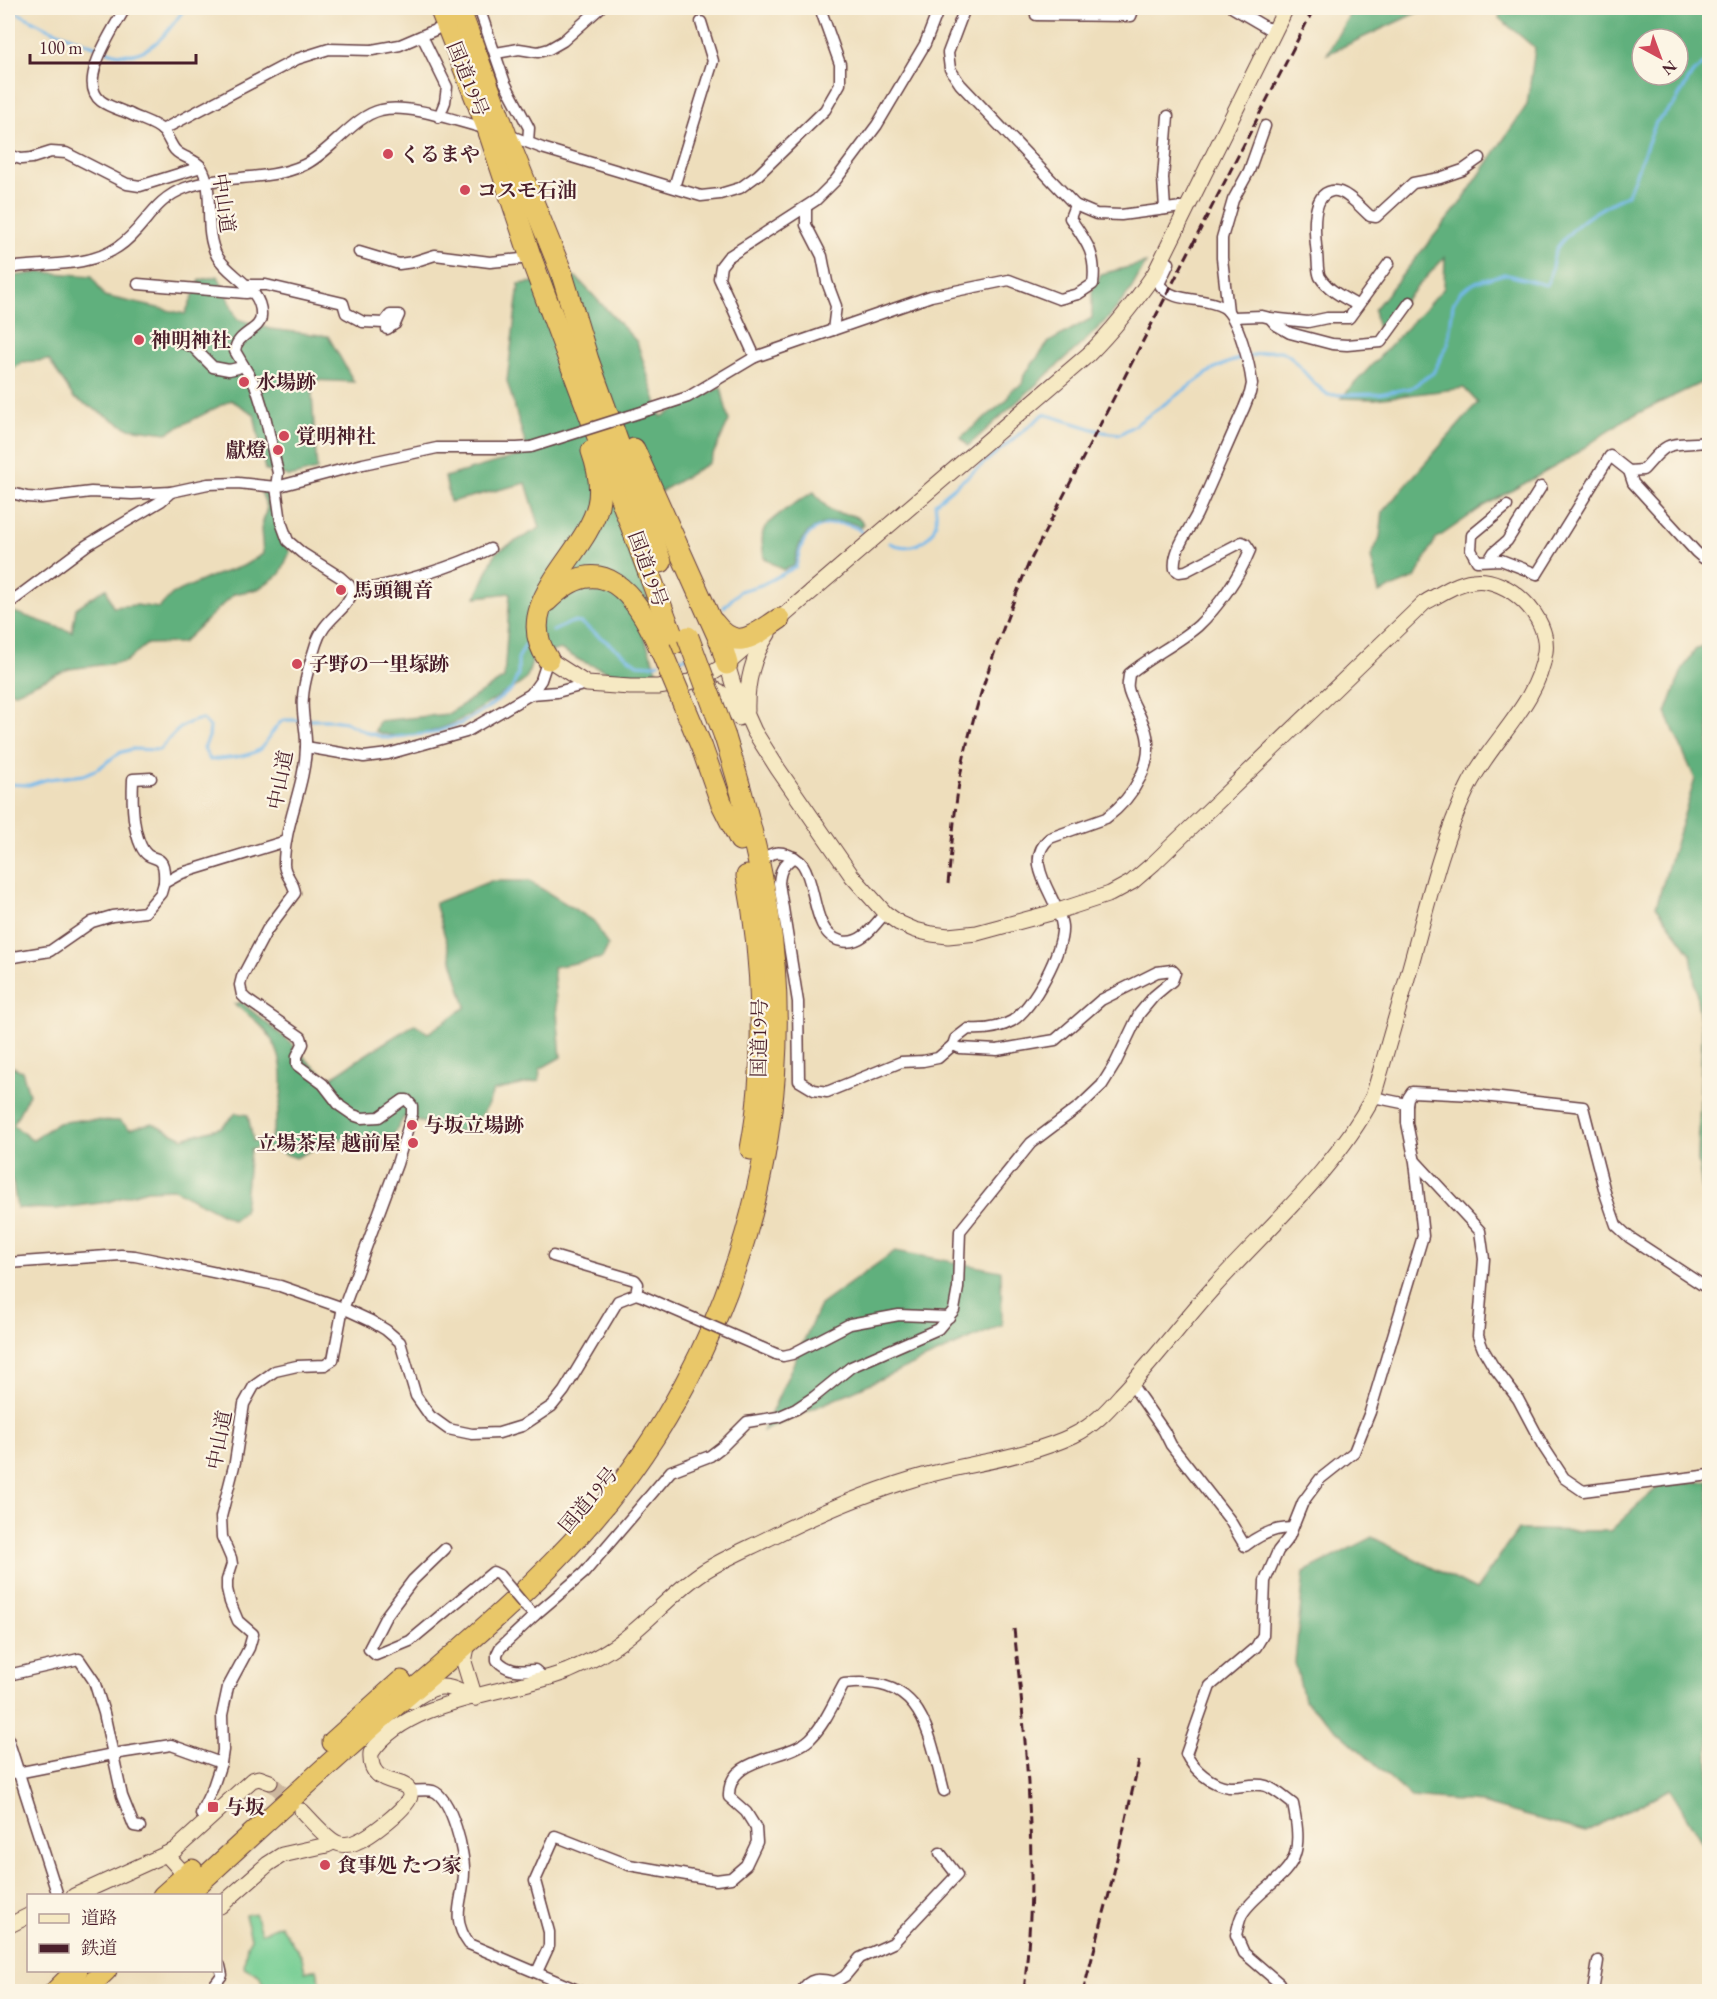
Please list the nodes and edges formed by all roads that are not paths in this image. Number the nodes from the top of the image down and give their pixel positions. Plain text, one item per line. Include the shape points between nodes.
1 (125, 8) edge
2 (440, 8) edge
3 (600, 8) edge
4 (820, 8) edge
5 (939, 8) edge
6 (965, 8) edge
7 (1134, 8) edge
8 (1233, 8) edge
9 (1286, 8) edge
10 (473, 12) edge
11 (1036, 15) dead end
12 (701, 22) dead end
13 (435, 30) dead end
14 (1274, 32) junction
15 (422, 36) junction
16 (496, 53) junction
17 (1167, 116) dead end
18 (439, 117) junction
19 (1265, 126) dead end
20 (162, 130) junction
21 (497, 132) junction
22 (528, 142) junction
23 (8, 155) edge
24 (1480, 158) dead end
25 (201, 167) junction
26 (206, 182) junction
27 (674, 187) junction
28 (1075, 205) junction
29 (1189, 206) junction
30 (806, 207) junction
31 (1165, 209) junction
32 (359, 252) dead end
33 (531, 258) junction
34 (1162, 259) junction
35 (1389, 263) dead end
36 (8, 268) edge
37 (561, 271) junction
38 (138, 284) dead end
39 (250, 288) junction
40 (1410, 302) dead end
41 (1357, 305) junction
42 (550, 307) junction
43 (1231, 314) junction
44 (1270, 318) junction
45 (387, 329) dead end
46 (833, 330) junction
47 (180, 342) dead end
48 (755, 357) junction
49 (243, 364) junction
50 (1710, 441) edge
51 (1629, 471) junction
52 (276, 487) junction
53 (1540, 487) dead end
54 (8, 492) edge
55 (171, 492) junction
56 (1507, 506) dead end
57 (490, 549) dead end
58 (1703, 558) dead end
59 (1483, 561) junction
60 (1473, 581) junction
61 (352, 592) junction
62 (8, 604) edge
63 (542, 606) junction
64 (710, 618) junction
65 (779, 620) junction
66 (674, 643) junction
67 (548, 660) junction
68 (727, 664) junction
69 (587, 684) junction
70 (651, 687) junction
71 (531, 694) junction
72 (747, 717) junction
73 (754, 731) junction
74 (712, 743) junction
75 (306, 747) junction
76 (151, 778) dead end
77 (286, 841) junction
78 (794, 857) junction
79 (760, 865) junction
80 (164, 883) junction
81 (1058, 911) junction
82 (885, 913) junction
83 (8, 958) edge
84 (953, 1045) junction
85 (1373, 1097) junction
86 (1407, 1104) junction
87 (1415, 1162) junction
88 (553, 1256) dead end
89 (8, 1263) edge
90 (1710, 1290) edge
91 (639, 1295) junction
92 (343, 1308) junction
93 (949, 1317) junction
94 (1132, 1385) junction
95 (1710, 1475) edge
96 (1292, 1528) junction
97 (445, 1549) dead end
98 (535, 1616) junction
99 (468, 1642) junction
100 (8, 1675) edge
101 (544, 1678) junction
102 (475, 1698) junction
103 (394, 1706) junction
104 (8, 1739) edge
105 (113, 1754) junction
106 (221, 1763) junction
107 (12, 1773) edge
108 (270, 1782) dead end
109 (409, 1791) junction
110 (944, 1791) dead end
111 (302, 1811) tunnel mouth
112 (206, 1822) junction
113 (140, 1827) dead end
114 (333, 1842) junction
115 (940, 1853) dead end
116 (166, 1854) junction
117 (185, 1886) edge
118 (57, 1894) edge
119 (78, 1894) edge
120 (168, 1894) edge
121 (222, 1904) edge
122 (27, 1916) edge
123 (8, 1926) edge
124 (1598, 1961) dead end
125 (76, 1972) edge
126 (105, 1972) edge
127 (221, 1972) edge
128 (537, 1972) junction
129 (55, 1992) edge
130 (83, 1992) edge
131 (209, 1992) edge
132 (582, 1992) edge
133 (801, 1992) edge
134 (1284, 1992) edge
135 (1593, 1992) edge

1 - 20 street, 中山道 via 99,58 91,84 102,102
2 - 21 highway, 国道19号
3 - 16 street via 579,29 549,49
4 - 27 street via 840,64 840,84 825,110 740,188 701,196
5 - 30 street via 925,44 877,125 834,181
6 - 28 street via 948,53 950,69
7 - 11 street via 1131,16
8 - 14 street
9 - 14 street
10 - 16 street
10 - 21 highway, 国道19号
12 - 27 street via 713,61
13 - 15 street
14 - 29 street
15 - 18 street via 447,87
15 - 20 street via 400,45 372,50 329,49 297,59
16 - 22 street via 505,83 529,128
17 - 31 street
18 - 21 street
18 - 26 street via 402,108 381,110 363,119 328,150 282,174
19 - 43 street via 1249,171 1233,200 1222,238
20 - 25 street, 中山道 via 175,150
21 - 22 street
21 - 33 highway, 国道19号
21 - 37 highway, 国道19号
22 - 27 street
23 - 25 street via 21,159 66,153 127,184 140,186
24 - 41 street via 1463,170 1413,183 1376,216 1370,216 1344,194 1333,191 1325,195 1313,223 1319,276 1333,291
25 - 26 street, 中山道
26 - 36 street via 162,200 130,237 106,254 89,260
26 - 39 street, 中山道 via 212,246 224,266
28 - 31 street via 1096,214
28 - 46 street via 1070,218 1089,246 1095,268 1092,284 1078,294 1059,299 1009,280 932,297
29 - 31 street
29 - 34 street
30 - 46 street via 806,225 822,256 826,282 836,306
30 - 48 street via 728,257 721,266 719,278
32 - 33 street via 399,264 435,255 490,262
33 - 42 highway, 国道19号
34 - 43 street via 1169,263 1159,284 1166,294 1221,306
34 - 65 street via 1132,307 1089,354
35 - 41 street
37 - 64 highway via 617,412
37 - 66 highway, 国道19号
38 - 39 street via 246,293
39 - 45 street via 266,285 343,303 346,313 363,322 384,323 390,315 399,315
39 - 49 street via 262,317 236,345
40 - 44 street via 1381,342 1332,344 1290,333
41 - 44 street via 1349,318 1308,322
42 - 63 highway via 562,371 598,467 600,488 594,518 558,573
42 - 66 highway, 国道19号
43 - 44 street
43 - 81 street via 1251,375 1250,393 1180,546 1174,569 1186,571 1242,542 1250,550 1235,578 1199,625 1129,674 1128,687 1146,729 1148,760 1129,795 1114,812 1043,844 1039,867
46 - 48 street
47 - 49 street via 193,347 213,367 229,370
48 - 52 street, bridge via 688,398 531,447 437,448
49 - 52 street via 256,387 265,416 278,473
50 - 51 street via 1672,445 1643,470
51 - 58 street via 1633,483
51 - 59 street via 1610,456 1537,574 1501,560
52 - 55 street via 208,483
52 - 61 street via 288,541 340,577
53 - 59 street via 1507,541
54 - 55 street via 41,498 91,492
55 - 62 street via 87,545
56 - 59 street via 1472,535 1471,550
57 - 61 street via 423,575
59 - 60 street
60 - 81 street via 1424,603 1132,882 1110,894
60 - 85 street via 1492,581 1524,601 1538,623 1545,650 1538,678 1522,708 1488,752 1448,836
61 - 75 street, 中山道 via 316,642 303,696
63 - 66 highway via 577,578 610,580 638,605 649,623
63 - 67 highway via 536,625
64 - 65 highway via 735,640 750,637
64 - 68 highway
65 - 68 street
65 - 72 street via 764,640 752,668
66 - 74 highway, 国道19号, bridge
66 - 74 highway, bridge
67 - 69 street
67 - 71 street
68 - 70 street via 690,682
68 - 72 street
69 - 70 street
69 - 71 street
70 - 73 street via 669,692 713,688 728,700 744,726
71 - 75 street via 466,732 388,754 364,757
72 - 73 street
73 - 82 street via 852,876
74 - 79 highway, 国道19号 via 747,810
74 - 117 highway, 国道19号 via 740,840 755,931 761,1014 759,1068 752,1143 739,1204 713,1290 680,1363 640,1433 563,1531 462,1628 370,1708
75 - 77 street, 中山道
76 - 80 street via 133,779 131,807 141,848 165,867
77 - 80 street via 182,873
77 - 92 street, 中山道 via 284,869 295,893 267,930 242,977 242,995 301,1038 297,1065 323,1084 346,1111 362,1118 380,1117 403,1100 410,1102 412,1114
78 - 79 street via 775,853
78 - 82 street via 804,866 822,926 833,939 856,940 868,933
78 - 84 street via 780,872 779,884 798,1002 799,1081 827,1092 901,1062 938,1058
79 - 99 highway, 国道19号 via 773,959 775,1062 758,1187 728,1287 682,1389 636,1464 594,1519
80 - 83 street via 145,912 92,922 50,951
81 - 82 street via 977,933 948,936 915,930
81 - 84 street via 1061,942 1023,1012 1000,1026 968,1029
84 - 93 street via 998,1050 1055,1040 1101,1000 1156,972 1175,973 1172,981 1139,1014 1102,1084 1031,1143 960,1232 958,1288
85 - 86 street
85 - 94 street via 1323,1169 1213,1288
86 - 87 street
86 - 90 street via 1412,1092 1583,1107 1616,1225
87 - 95 street via 1480,1232 1484,1258 1478,1336 1564,1478 1583,1491
87 - 96 street via 1423,1236 1370,1412 1354,1452 1320,1479 1303,1502
88 - 91 street via 635,1280
89 - 92 street via 135,1256 280,1286
91 - 92 street via 625,1297 613,1308 552,1406 522,1426 499,1433 472,1434 448,1429 430,1416 416,1396 400,1342 371,1321
91 - 93 street, bridge via 783,1356 850,1324 899,1315
92 - 106 street, 中山道 via 330,1363 275,1371 254,1386 244,1404 221,1517 222,1537 232,1564 227,1580 230,1602 238,1621 252,1634 224,1701
93 - 98 street via 938,1329 851,1366 796,1409 778,1417 747,1422 710,1456 671,1471 584,1573
94 - 96 street via 1245,1546 1271,1531
94 - 101 street via 1097,1420 1053,1444 861,1496 767,1539 702,1573 614,1647 574,1668
96 - 134 street via 1265,1581 1263,1635 1256,1647 1210,1686 1186,1754 1190,1763 1211,1781 1230,1787 1268,1786 1293,1804 1296,1854 1241,1914 1236,1935 1244,1953
97 - 98 street, bridge via 413,1580 386,1616 369,1649 376,1655 410,1641 493,1572
98 - 101 street via 500,1648 497,1660 514,1671 535,1670
99 - 102 street via 464,1662
99 - 103 highway, 国道19号
100 - 105 street via 79,1659 94,1681
101 - 102 street
102 - 103 street via 436,1687 406,1706
102 - 109 street via 419,1715 396,1728 374,1748 374,1772
103 - 117 highway, 国道19号
104 - 107 street via 18,1768
105 - 106 street via 171,1746
105 - 107 street
105 - 113 street via 129,1815 134,1826
106 - 112 street, 中山道 via 202,1810
107 - 118 street
108 - 112 street via 252,1780
109 - 114 street via 407,1802 369,1835 352,1844
109 - 128 street via 432,1791 442,1798 452,1819 463,1851 458,1909 461,1933 469,1944
110 - 128 street via 923,1717 912,1701 881,1684 844,1684 809,1740 736,1774 729,1797 756,1828 757,1842 746,1865 731,1878 717,1880 629,1865 555,1836 535,1881 549,1932 549,1946
111 - 114 street
112 - 116 street
114 - 121 street via 282,1856
115 - 133 street via 957,1875 893,1943 860,1958 835,1982 815,1978
116 - 117 street
116 - 119 street
117 - 120 highway, 国道19号
122 - 123 street
124 - 135 street
125 - 129 highway
126 - 130 highway
127 - 131 street
128 - 132 street

